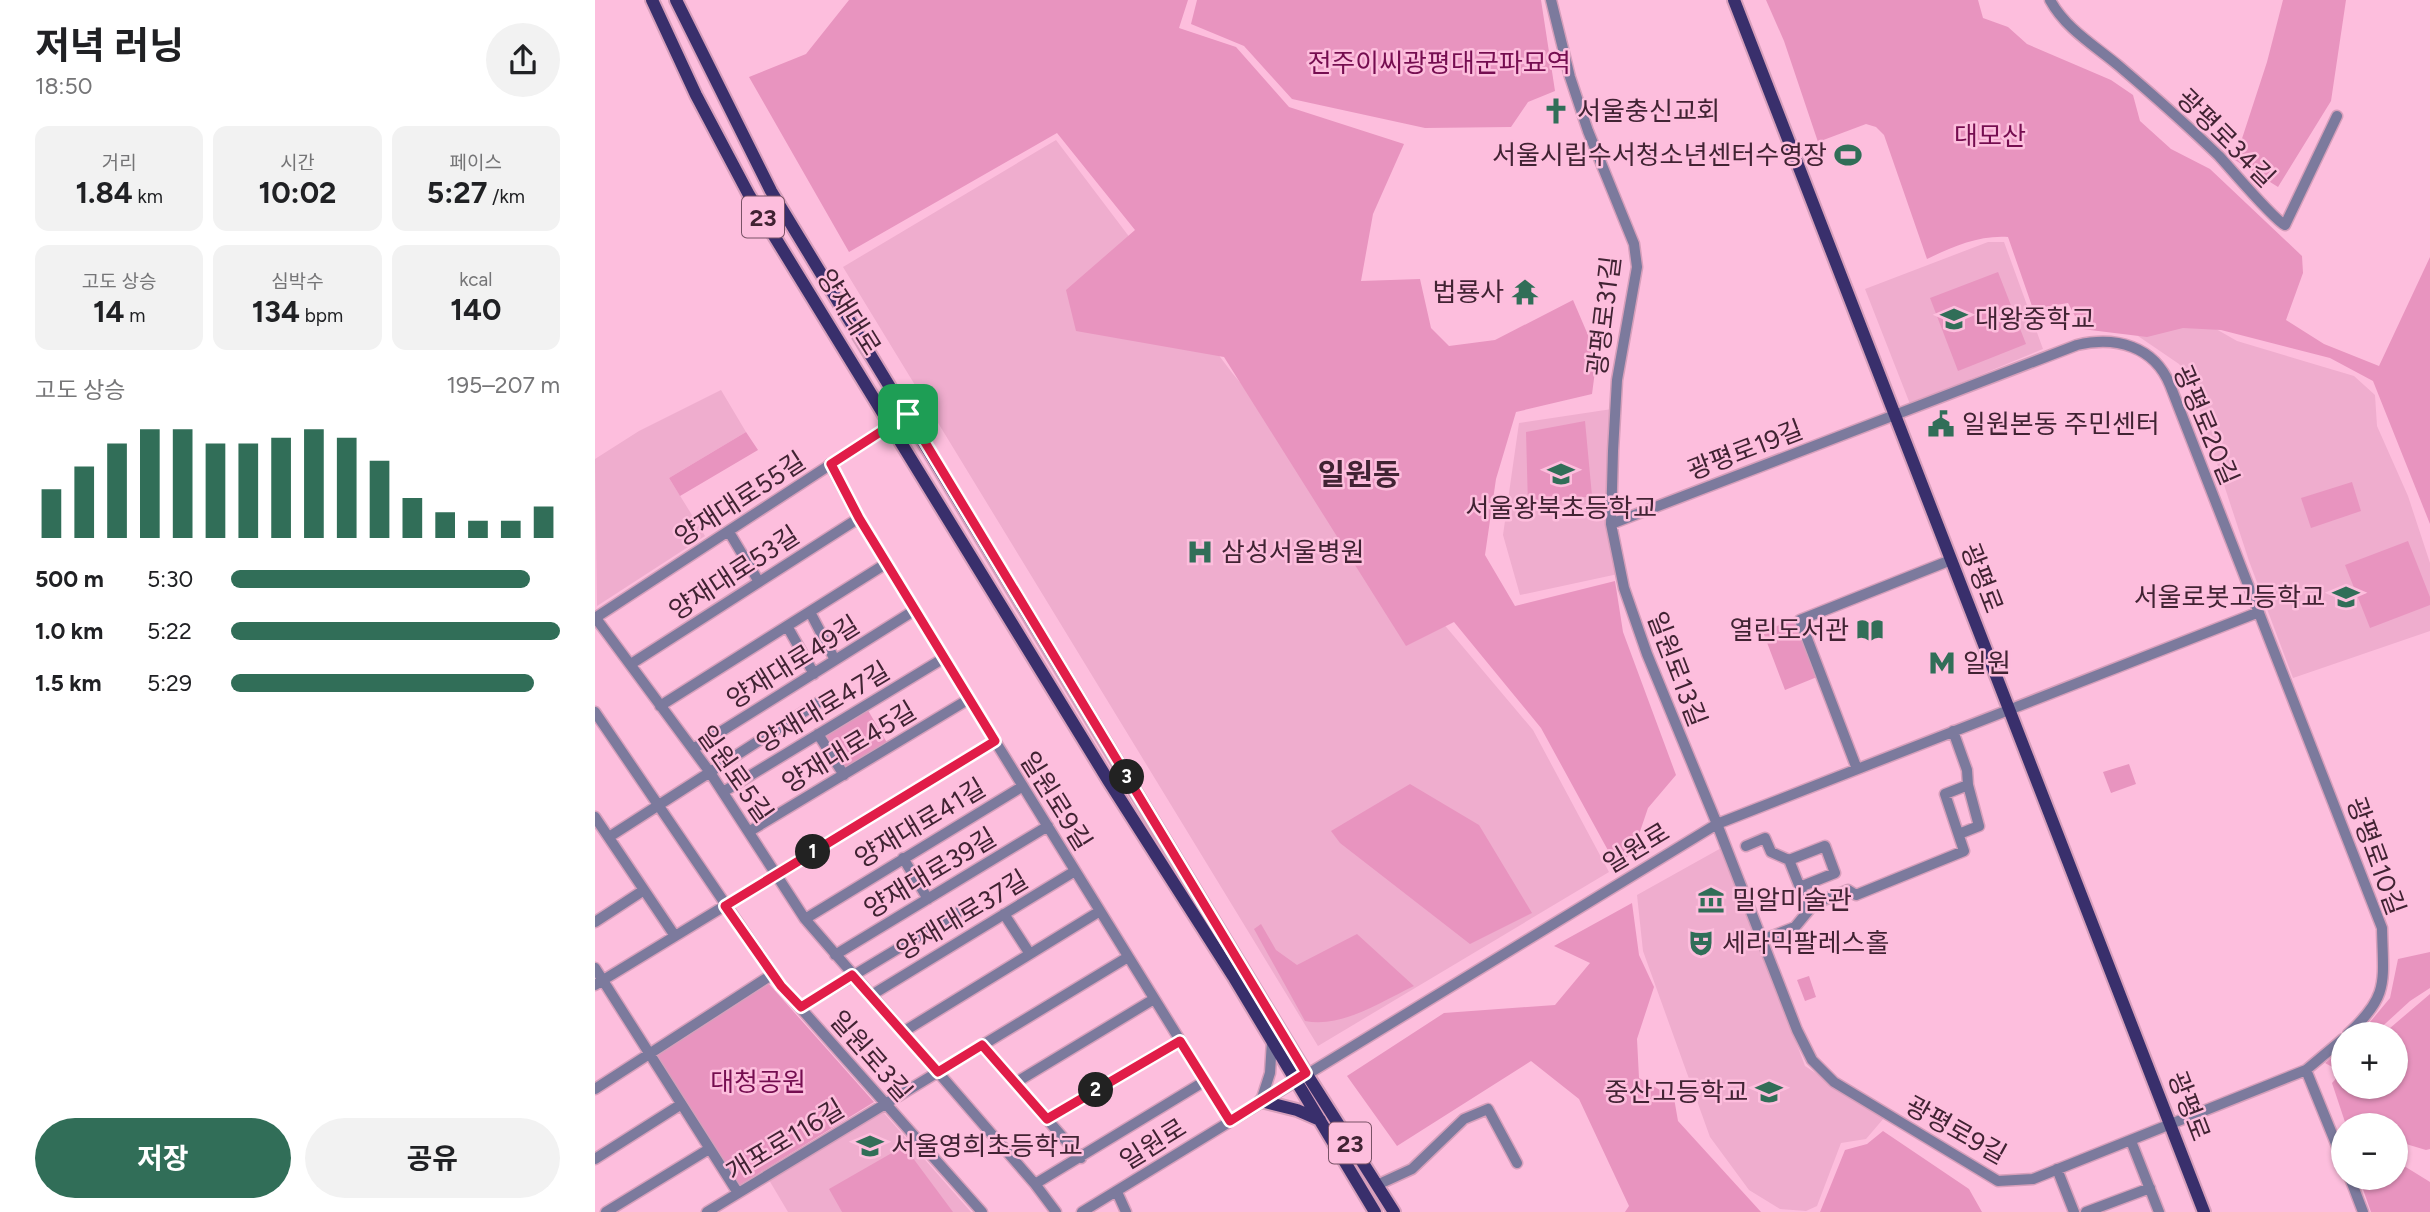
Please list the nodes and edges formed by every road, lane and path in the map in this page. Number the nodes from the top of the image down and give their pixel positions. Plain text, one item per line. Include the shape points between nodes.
1 (652, 0) edge
2 (676, 0) edge
3 (1551, 0) edge
4 (1734, 0) edge
5 (2050, 0) edge
6 (2337, 116) dead end
7 (908, 414) junction
8 (1894, 415) junction
9 (891, 425) junction
10 (831, 464) junction
11 (859, 518) junction
12 (1611, 524) junction
13 (729, 533) junction
14 (1951, 560) junction
15 (887, 563) junction
16 (759, 582) junction
17 (915, 610) junction
18 (810, 612) junction
19 (2259, 612) junction
20 (595, 617) edge
21 (787, 626) junction
22 (944, 658) junction
23 (835, 660) junction
24 (631, 664) junction
25 (814, 674) junction
26 (2288, 688) joint
27 (827, 697) dead end
28 (969, 699) junction
29 (660, 706) junction
30 (2009, 709) junction
31 (595, 712) edge
32 (1953, 731) junction
33 (818, 734) junction
34 (995, 741) junction
35 (693, 749) junction
36 (1857, 769) junction
37 (709, 771) junction
38 (844, 775) junction
39 (1968, 785) junction
40 (1023, 786) junction
41 (723, 792) junction
42 (656, 803) junction
43 (595, 817) edge
44 (1717, 824) junction
45 (1048, 826) junction
46 (750, 831) junction
47 (1959, 834) junction
48 (608, 837) junction
49 (1747, 846) dead end
50 (903, 858) junction
51 (1789, 860) junction
52 (1075, 871) junction
53 (777, 874) junction
54 (1800, 887) junction
55 (644, 890) junction
56 (928, 899) junction
57 (725, 906) junction
58 (967, 907) dead end
59 (1809, 910) junction
60 (1100, 911) junction
61 (1004, 914) junction
62 (805, 919) junction
63 (595, 921) edge
64 (675, 936) junction
65 (1762, 940) junction
66 (1030, 954) junction
67 (835, 955) junction
68 (1128, 957) junction
69 (595, 968) edge
70 (773, 974) junction
71 (852, 975) junction
72 (599, 983) edge
73 (870, 996) junction
74 (1154, 999) junction
75 (801, 1007) junction
76 (2361, 1022) edge
77 (903, 1032) junction
78 (1180, 1041) junction
79 (1272, 1041) junction
80 (982, 1045) junction
81 (2331, 1049) edge
82 (648, 1055) junction
83 (1812, 1060) joint
84 (2306, 1070) junction
85 (938, 1072) junction
86 (1301, 1076) junction
87 (1205, 1082) junction
88 (1015, 1083) junction
89 (595, 1089) edge
90 (1261, 1101) junction
91 (885, 1104) junction
92 (680, 1105) junction
93 (1047, 1119) junction
94 (1230, 1121) junction
95 (1321, 1121) junction
96 (2171, 1124) junction
97 (2331, 1131) edge
98 (2131, 1141) junction
99 (709, 1149) junction
100 (1081, 1158) junction
101 (595, 1159) edge
102 (1517, 1163) dead end
103 (2057, 1168) junction
104 (1035, 1184) junction
105 (1377, 1185) junction
106 (2150, 1188) junction
107 (2355, 1190) edge
108 (1117, 1192) junction
109 (738, 1193) junction
110 (2198, 1195) junction
111 (606, 1212) edge
112 (706, 1212) edge
113 (982, 1212) edge
114 (1056, 1212) edge
115 (1082, 1212) edge
116 (1126, 1212) edge
117 (1375, 1212) edge
118 (1394, 1212) edge
119 (2074, 1212) edge
120 (2086, 1212) edge
121 (2159, 1212) edge
122 (2195, 1212) edge
123 (2204, 1212) edge
124 (2214, 1212) edge
125 (2363, 1212) edge

1 - 9 main road, 양재대로 / 23 via 749,195
2 - 7 main road, 양재대로 / 23 via 771,191
3 - 12 street, 광평로31길 via 1570,77 1634,244 1637,267 1617,380
4 - 8 main road, 광평로
5 - 6 street, 광평로34길 via 2074,32 2149,92 2285,225
7 - 9 street, 양재대로55길
7 - 86 main road, 양재대로 / 23
8 - 12 street, 광평로19길
8 - 14 main road, 광평로
8 - 19 street, 광평로20길 via 2077,345 2109,341 2139,349 2163,367
9 - 10 street, 양재대로55길
9 - 79 main road, 양재대로 / 23
10 - 11 street, 일원로9길
10 - 13 street, 양재대로55길
11 - 15 street, 일원로9길
11 - 16 street, 양재대로53길
12 - 44 street, 일원로13길 via 1624,588 1647,654
13 - 16 street
13 - 20 street, 양재대로55길
14 - 30 main road, 광평로
14 - 36 street via 1800,620
15 - 17 street, 일원로9길
15 - 18 street
16 - 24 street, 양재대로53길
17 - 22 street, 일원로9길
17 - 23 street, 양재대로49길
18 - 21 street
18 - 23 street
19 - 26 street, 광평로20길
19 - 30 street, 일원로
20 - 24 street, 일원로5길
21 - 25 street
21 - 29 street
22 - 28 street, 일원로9길
22 - 33 street, 양재대로47길
23 - 25 street, 양재대로49길
24 - 29 street, 일원로5길
25 - 35 street, 양재대로49길
26 - 76 street, 광평로10길 via 2382,928 2383,989
27 - 37 street
28 - 34 street, 일원로9길
28 - 38 street, 양재대로45길
29 - 35 street, 일원로5길
30 - 32 street, 일원로
30 - 96 main road, 광평로
31 - 42 street, 일원로3길
32 - 36 street, 일원로
32 - 39 street via 1968,769
33 - 38 street
33 - 41 street, 양재대로47길
34 - 40 street, 일원로9길
34 - 53 street
35 - 37 street, 일원로5길
36 - 44 street, 일원로
37 - 41 street, 일원로5길
37 - 42 street
38 - 46 street, 양재대로45길
39 - 47 street via 1979,826
39 - 47 street via 1945,794
40 - 45 street, 일원로9길
40 - 50 street, 양재대로41길
41 - 46 street, 일원로5길
42 - 48 street
42 - 57 street, 일원로3길
43 - 48 street
44 - 65 street, 일원로13길
44 - 86 street, 일원로
45 - 52 street, 일원로9길
45 - 56 street, 양재대로39길
46 - 53 street, 일원로5길
47 - 59 street via 1964,851 1856,895 1848,890
48 - 55 street
49 - 51 street via 1765,838 1771,852
50 - 56 street
50 - 62 street, 양재대로41길
51 - 54 street
51 - 54 street via 1825,846 1835,873
52 - 60 street, 일원로9길
52 - 61 street, 양재대로37길
53 - 57 street
53 - 62 street, 일원로5길
54 - 59 street
55 - 63 street
55 - 64 street
56 - 67 street, 양재대로39길
57 - 64 street
57 - 70 street, 일원로3길
58 - 71 street
59 - 65 street via 1795,927
60 - 66 street
60 - 68 street, 일원로9길
61 - 66 street
61 - 73 street, 양재대로37길
62 - 67 street, 일원로5길
64 - 72 street
65 - 83 street, 일원로13길
66 - 77 street
67 - 71 street, 일원로5길
68 - 74 street, 일원로9길
68 - 80 street, 개포로116길
69 - 72 street
70 - 75 street, 일원로3길
70 - 82 street
71 - 73 street, 일원로5길
71 - 75 street
72 - 82 street
73 - 77 street, 일원로5길
74 - 78 street, 일원로9길
74 - 88 street
75 - 91 street, 일원로3길
77 - 85 street, 일원로5길
78 - 87 street, 일원로9길
78 - 93 street
79 - 86 main road, 양재대로 / 23
79 - 90 street via 1270,1073
80 - 85 street, 개포로116길
80 - 88 street
81 - 84 street
82 - 89 street
82 - 92 street
83 - 103 street, 광평로9길 via 1834,1082 1998,1181 2033,1179
84 - 96 street
84 - 97 street
85 - 91 street, 개포로116길
85 - 104 street, 일원로5길
86 - 90 street, 일원로
86 - 95 main road, 양재대로 / 23
86 - 105 main road, 양재대로 / 23
87 - 94 street, 일원로9길
87 - 100 street
88 - 93 street
90 - 94 street, 일원로
90 - 95 main road
91 - 109 street, 개포로116길
91 - 113 street, 일원로3길
92 - 99 street
92 - 101 street
93 - 100 street
94 - 108 street, 일원로
95 - 117 main road, 양재대로 / 23
96 - 98 street, 광평로9길
96 - 110 main road, 광평로
98 - 103 street, 광평로9길
98 - 106 street
99 - 109 street
99 - 111 street
100 - 104 street
102 - 105 street via 1487,1109 1464,1119 1412,1169
103 - 119 street
104 - 114 street, 일원로5길
105 - 118 main road, 양재대로 / 23
106 - 120 street
106 - 121 street
107 - 125 street
108 - 115 street, 일원로
108 - 116 street
109 - 112 street, 개포로116길
110 - 122 main road
110 - 123 main road, 광평로
110 - 124 main road

